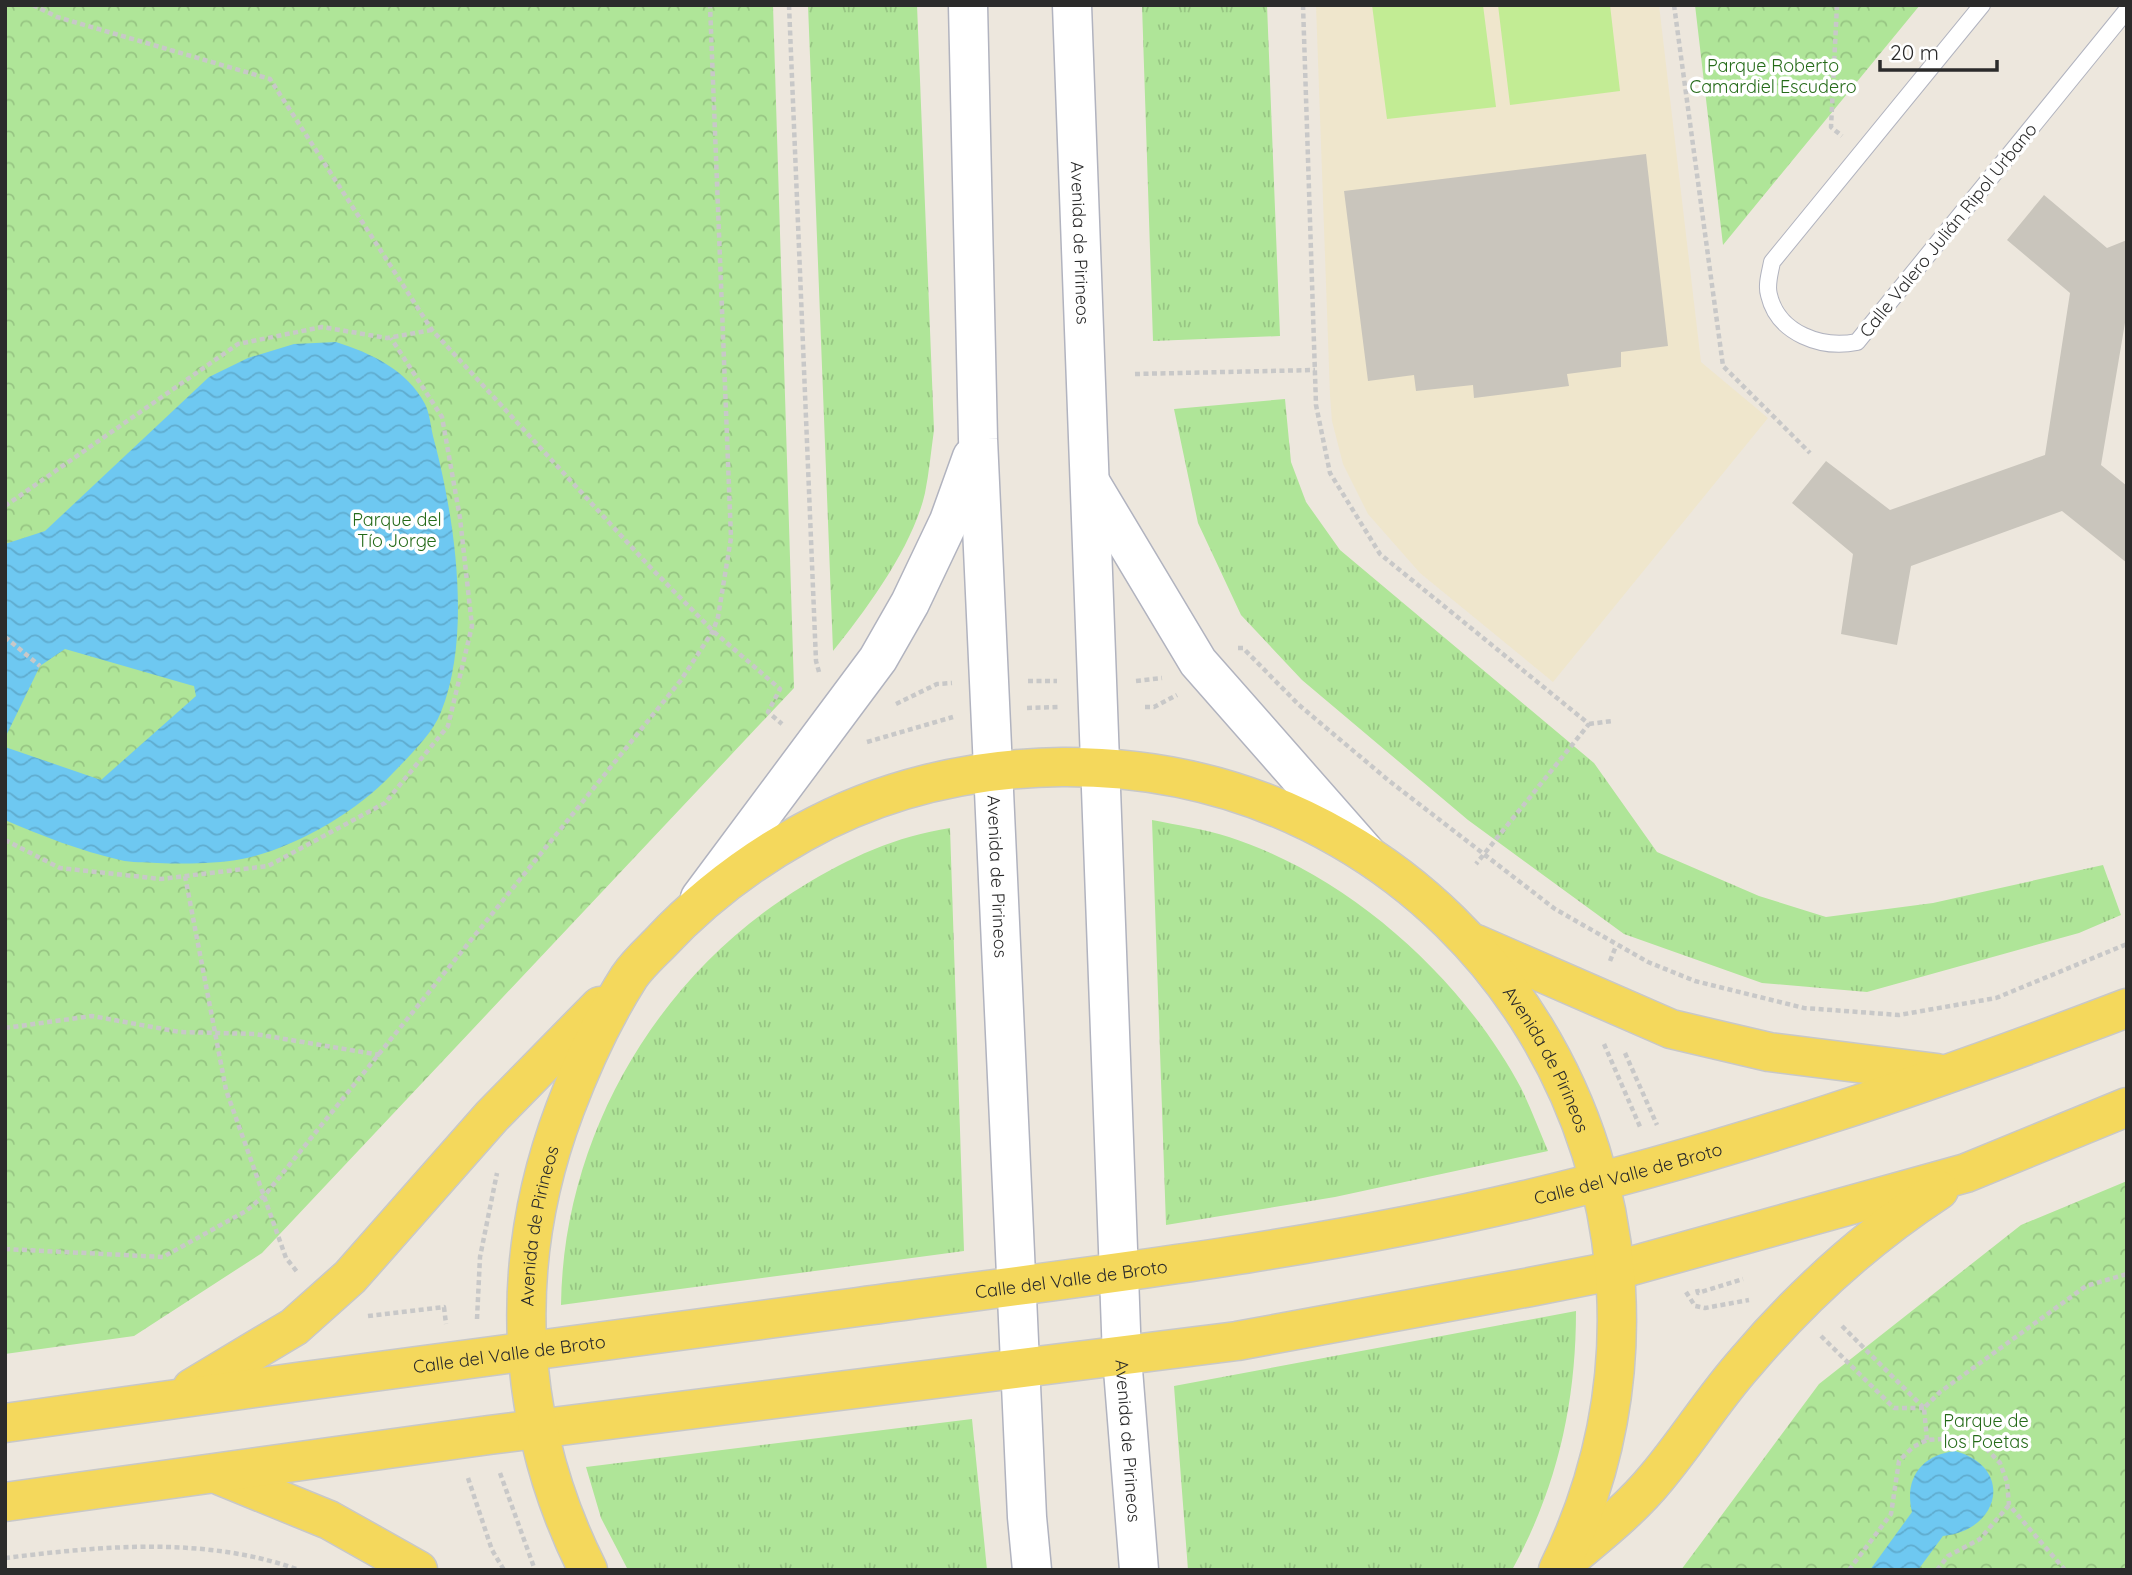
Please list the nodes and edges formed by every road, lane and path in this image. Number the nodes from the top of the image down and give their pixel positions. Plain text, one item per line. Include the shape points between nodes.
1 (33, 5) edge
2 (710, 5) edge
3 (789, 5) edge
4 (968, 5) edge
5 (1072, 5) edge
6 (1303, 5) edge
7 (1674, 5) edge
8 (1837, 5) edge
9 (1982, 5) edge
10 (2127, 10) edge
11 (1860, 150) junction
12 (432, 330) junction
13 (391, 338) junction
14 (1315, 370) junction
15 (1135, 374) dead end
16 (978, 439) junction
17 (1810, 453) dead end
18 (1090, 482) junction
19 (5, 506) edge
20 (713, 631) junction
21 (5, 637) edge
22 (1228, 649) dead end
23 (40, 666) dead end
24 (1060, 681) dead end
25 (1188, 690) dead end
26 (990, 696) junction
27 (843, 707) junction
28 (1061, 707) dead end
29 (1145, 707) dead end
30 (1612, 721) dead end
31 (1589, 724) junction
32 (812, 746) junction
33 (1100, 767) junction
34 (995, 770) junction
35 (5, 840) edge
36 (1367, 855) junction
37 (1484, 855) junction
38 (1476, 864) dead end
39 (185, 876) junction
40 (690, 911) junction
41 (1471, 942) junction
42 (2127, 944) edge
43 (631, 973) junction
44 (2127, 1008) edge
45 (5, 1028) edge
46 (213, 1033) junction
47 (1621, 1044) dead end
48 (381, 1055) junction
49 (1953, 1075) junction
50 (2127, 1107) edge
51 (1657, 1126) dead end
52 (1966, 1173) junction
53 (1602, 1181) junction
54 (265, 1195) junction
55 (5, 1249) edge
56 (1617, 1270) junction
57 (1120, 1272) junction
58 (2127, 1274) edge
59 (1017, 1286) junction
60 (1842, 1326) dead end
61 (527, 1350) junction
62 (1122, 1357) junction
63 (1021, 1368) junction
64 (172, 1399) junction
65 (1924, 1408) junction
66 (5, 1423) edge
67 (537, 1429) junction
68 (1927, 1440) junction
69 (219, 1475) junction
70 (5, 1502) edge
71 (2009, 1505) junction
72 (5, 1558) edge
73 (1560, 1568) edge
74 (299, 1570) edge
75 (418, 1570) edge
76 (588, 1570) edge
77 (1032, 1570) edge
78 (1139, 1570) edge
79 (1849, 1570) edge
80 (1937, 1570) edge
81 (2065, 1570) edge

1 - 12 path via 57,17 270,79
2 - 20 path via 731,538
3 - 27 path via 816,661 825,693
4 - 16 main road, Avenida de Pirineos
5 - 18 main road, Avenida de Pirineos
6 - 14 path
7 - 17 path via 1723,366
8 - 11 path via 1831,127
9 - 11 lane, Calle Valero Julián Ripol Urbano
10 - 11 lane, Calle Valero Julián Ripol Urbano via 1857,342 1810,341 1772,304 1768,293 1772,262
12 - 13 path
12 - 20 path
13 - 19 path via 322,327 238,344
13 - 39 path via 443,417 460,519 472,626 448,726 385,803 268,866
14 - 15 path
14 - 31 path via 1316,405 1331,473 1380,554
16 - 26 main road, Avenida de Pirineos
16 - 27 main road, Avenida de Pirineos via 949,521 910,603
18 - 33 main road, Avenida de Pirineos
18 - 36 main road, Avenida de Pirineos via 1210,678
20 - 32 path via 780,689 768,712
20 - 48 path via 681,680
21 - 23 path
22 - 37 path via 1243,648 1299,705
24 - 26 path
25 - 29 path
26 - 27 path via 937,684 867,720 859,720
26 - 28 path
26 - 32 path via 951,717 831,755
26 - 34 main road, Avenida de Pirineos
27 - 32 main road, Avenida de Pirineos
30 - 31 path
31 - 37 path
32 - 40 main road, Avenida de Pirineos
33 - 34 main road, Avenida de Pirineos
33 - 36 main road, Avenida de Pirineos via 1171,776 1239,794 1305,820
33 - 57 main road, Avenida de Pirineos
34 - 40 main road, Avenida de Pirineos via 912,788 825,820 757,859
34 - 59 main road, Avenida de Pirineos
35 - 39 path via 60,868 161,879
36 - 41 main road, Avenida de Pirineos via 1422,896
37 - 38 path
37 - 42 path via 1555,909 1648,962 1695,981 1804,1008 1899,1015 1996,998
39 - 46 path
40 - 43 main road, Avenida de Pirineos
41 - 49 main road, Calle del Valle de Broto via 1671,1029 1769,1052
41 - 53 main road, Avenida de Pirineos via 1528,1014 1572,1094
43 - 61 main road, Avenida de Pirineos via 576,1080 544,1170 531,1231 525,1297
43 - 64 main road, Calle del Valle de Broto via 492,1116 350,1277 294,1327
44 - 49 main road, Calle del Valle de Broto
45 - 46 path via 92,1016 180,1032
46 - 48 path via 255,1034
46 - 54 path via 226,1090
47 - 51 path
48 - 54 path
49 - 53 main road, Calle del Valle de Broto
50 - 52 main road
52 - 56 main road
52 - 73 main road via 1892,1224 1810,1294 1744,1364 1657,1478
53 - 56 main road, Avenida de Pirineos
53 - 57 main road, Calle del Valle de Broto via 1425,1221
54 - 55 path via 246,1211 163,1256
56 - 62 main road via 1237,1341
56 - 73 main road, Avenida de Pirineos via 1616,1374 1602,1452
57 - 59 main road, Calle del Valle de Broto
57 - 62 main road, Avenida de Pirineos
58 - 65 path via 2086,1286
59 - 61 main road, Calle del Valle de Broto
59 - 63 main road, Avenida de Pirineos
60 - 65 path
61 - 64 main road, Calle del Valle de Broto
61 - 67 main road, Avenida de Pirineos
62 - 63 main road
62 - 78 main road, Avenida de Pirineos
63 - 67 main road
63 - 77 main road, Avenida de Pirineos
64 - 66 main road, Calle del Valle de Broto
65 - 68 path
67 - 69 main road
67 - 76 main road, Avenida de Pirineos via 557,1496
68 - 71 path via 1957,1438 1981,1443 2000,1463
68 - 79 path via 1899,1461 1891,1514
69 - 70 main road
69 - 75 main road via 329,1520
71 - 80 path via 1980,1539 1948,1556
71 - 81 path
72 - 74 path via 132,1546 208,1549

